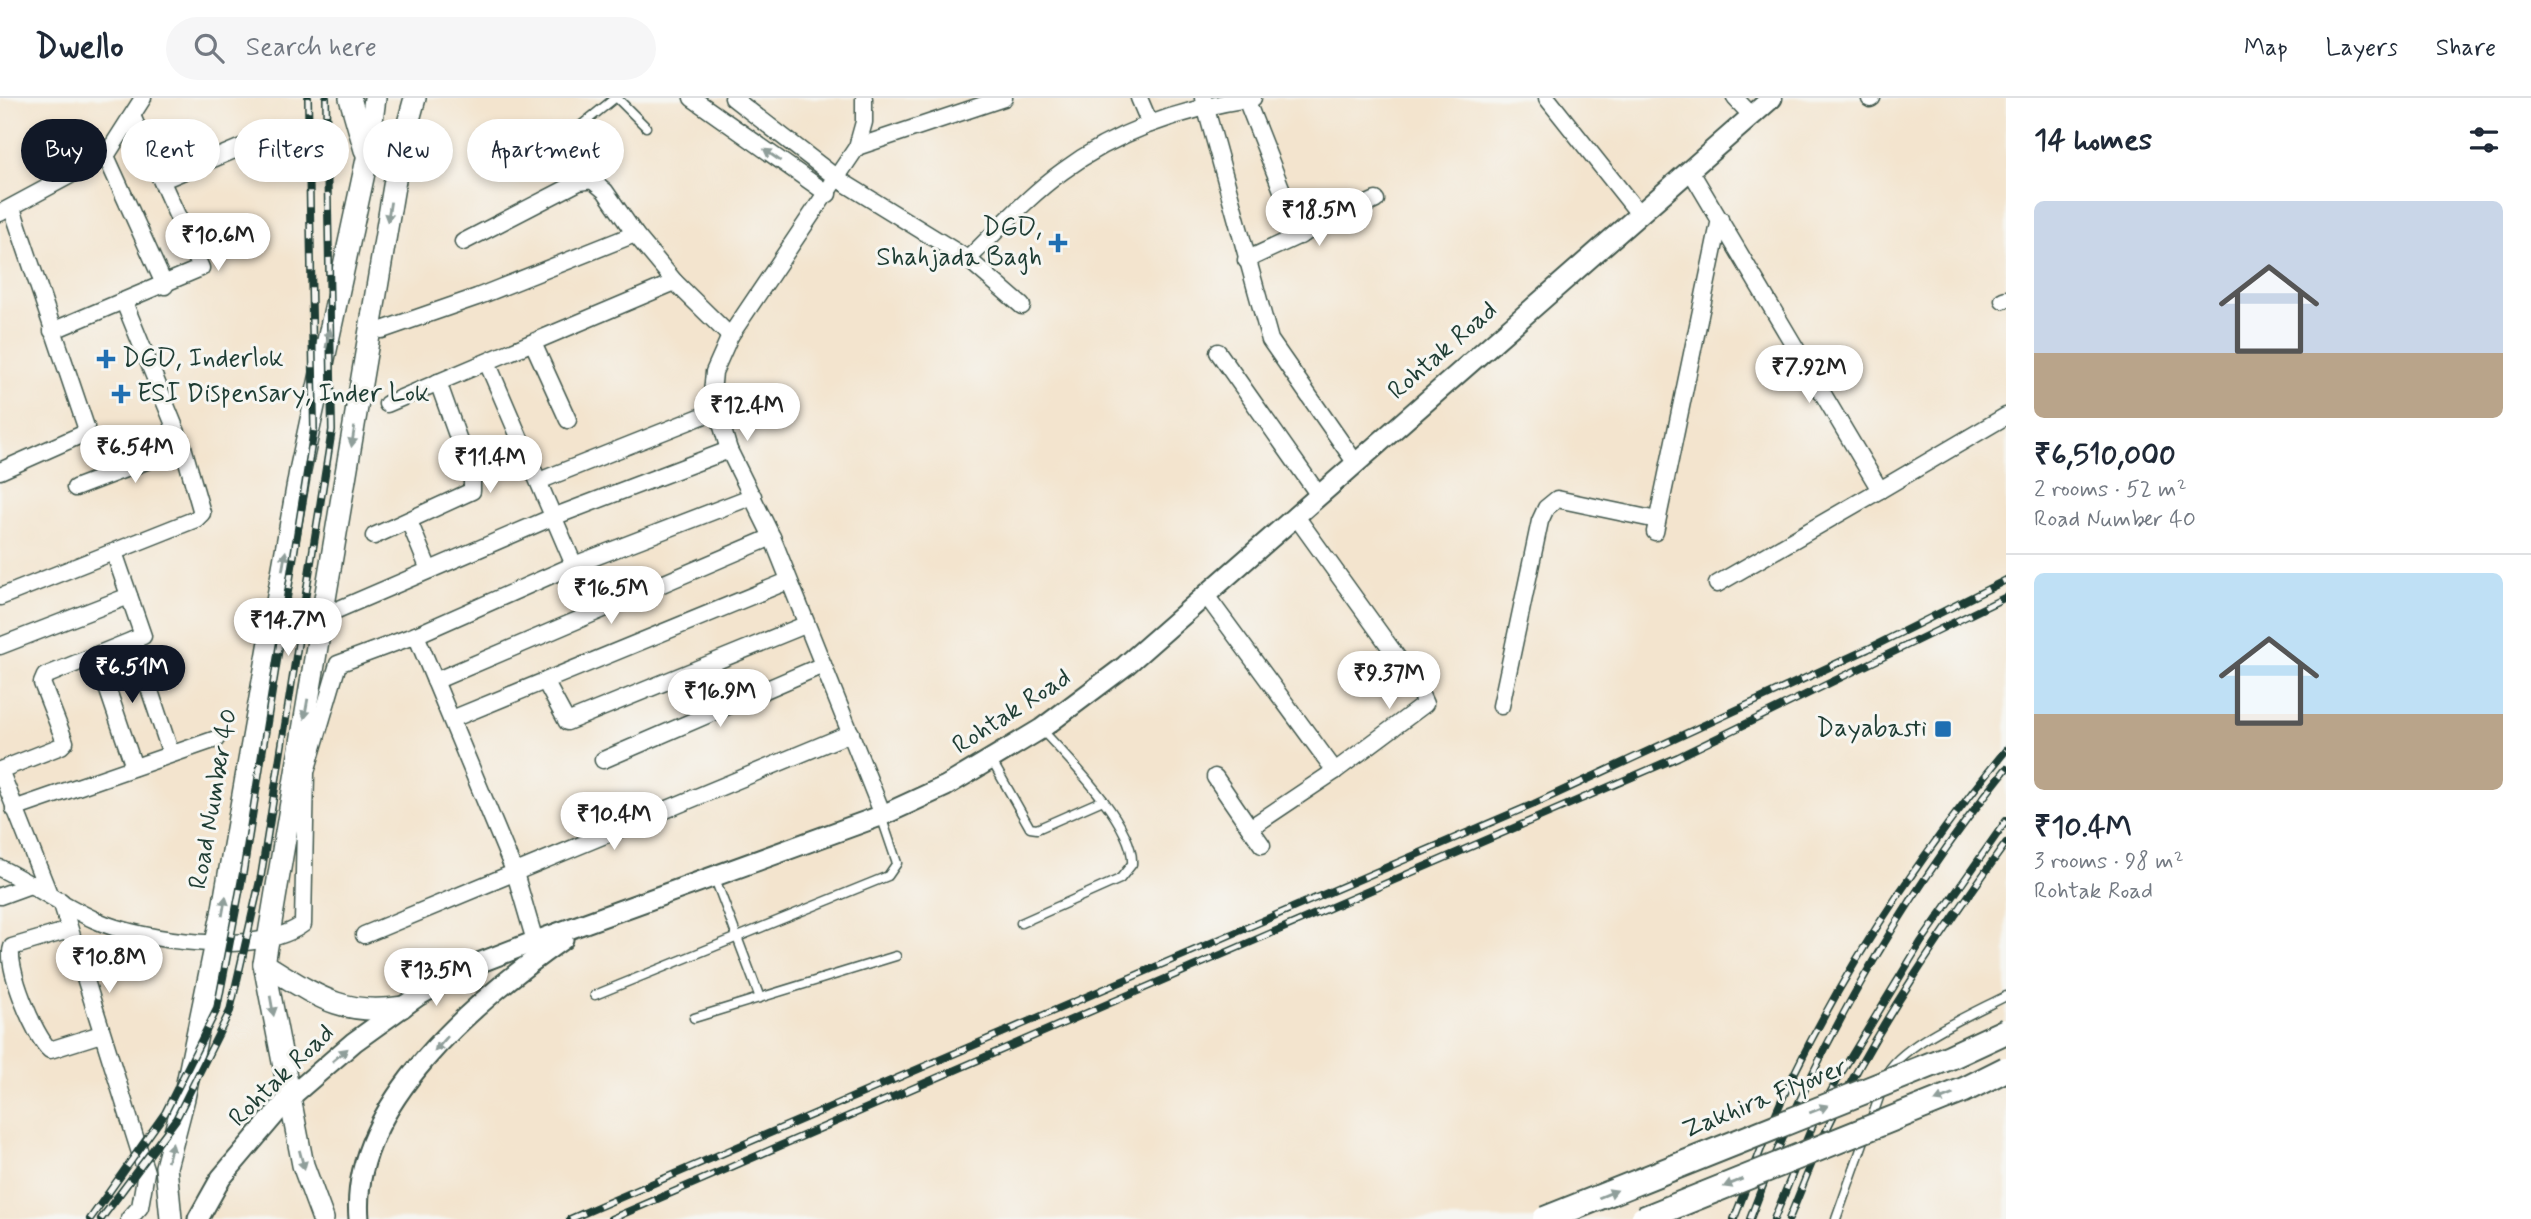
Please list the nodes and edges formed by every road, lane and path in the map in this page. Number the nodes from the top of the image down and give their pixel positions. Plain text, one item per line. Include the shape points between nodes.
1 (143, 98) edge
2 (350, 98) edge
3 (375, 98) edge
4 (415, 98) edge
5 (616, 98) edge
6 (692, 98) edge
7 (733, 98) edge
8 (864, 98) edge
9 (1004, 98) edge
10 (1139, 98) edge
11 (1547, 98) edge
12 (1735, 98) edge
13 (1772, 98) edge
14 (1249, 99) edge
15 (1204, 102) edge
16 (1752, 116) junction
17 (133, 118) joint
18 (372, 119) edge
19 (589, 119) edge
20 (1150, 124) junction
21 (646, 127) dead end
22 (363, 145) edge
23 (857, 147) junction
24 (107, 155) edge
25 (107, 158) edge
26 (1690, 170) junction
27 (363, 178) edge
28 (838, 178) junction
29 (59, 182) edge
30 (164, 182) edge
31 (828, 194) junction
32 (1376, 200) dead end
33 (6, 211) edge
34 (1640, 215) junction
35 (1720, 219) junction
36 (635, 234) junction
37 (1300, 236) junction
38 (463, 242) dead end
39 (968, 259) junction
40 (1246, 260) junction
41 (675, 282) junction
42 (165, 286) junction
43 (124, 302) junction
44 (1022, 306) dead end
45 (382, 330) dead end
46 (51, 331) junction
47 (730, 336) junction
48 (533, 343) junction
49 (1218, 352) dead end
50 (487, 362) junction
51 (438, 382) junction
52 (387, 404) dead end
53 (715, 411) junction
54 (2006, 416) edge
55 (568, 421) dead end
56 (183, 447) junction
57 (729, 450) junction
58 (1355, 462) junction
59 (0, 471) edge
60 (539, 481) junction
61 (75, 488) dead end
62 (1880, 490) junction
63 (1318, 494) junction
64 (753, 496) junction
65 (1295, 515) junction
66 (553, 517) junction
67 (409, 521) junction
68 (374, 537) dead end
69 (772, 537) junction
70 (114, 552) junction
71 (573, 565) junction
72 (429, 570) junction
73 (788, 582) junction
74 (1717, 584) dead end
75 (1205, 594) junction
76 (129, 596) junction
77 (0, 597) edge
78 (323, 616) junction
79 (805, 625) junction
80 (416, 635) junction
81 (133, 640) junction
82 (0, 646) edge
83 (96, 655) junction
84 (823, 665) junction
85 (435, 681) junction
86 (546, 683) junction
87 (1501, 706) dead end
88 (452, 719) junction
89 (1041, 729) junction
90 (850, 733) junction
91 (216, 739) dead end
92 (171, 754) junction
93 (603, 760) dead end
94 (992, 761) junction
95 (134, 767) junction
96 (1335, 771) junction
97 (1214, 777) dead end
98 (1103, 800) junction
99 (14, 809) junction
100 (882, 815) junction
101 (1250, 828) junction
102 (1262, 845) dead end
103 (0, 868) edge
104 (515, 873) junction
105 (714, 876) junction
106 (33, 884) junction
107 (0, 896) edge
108 (55, 898) junction
109 (587, 922) junction
110 (1021, 923) dead end
111 (69, 930) junction
112 (364, 935) dead end
113 (737, 936) junction
114 (268, 939) junction
115 (535, 941) junction
116 (215, 945) junction
117 (896, 956) dead end
118 (264, 964) junction
119 (595, 995) dead end
120 (2006, 996) edge
121 (760, 998) junction
122 (402, 1007) junction
123 (694, 1018) dead end
124 (2006, 1031) edge
125 (102, 1034) junction
126 (2006, 1069) edge
127 (288, 1099) junction
128 (210, 1194) junction
129 (129, 1219) edge
130 (171, 1219) edge
131 (198, 1219) edge
132 (209, 1219) edge
133 (323, 1219) edge
134 (359, 1219) edge
135 (1545, 1219) edge
136 (1643, 1219) edge
137 (1836, 1219) edge

1 - 17 street
2 - 22 main road
3 - 18 main road, Road Number 40
4 -> 78 main road via 399,156
5 - 19 lane
5 - 21 lane
31 -> 6 street
7 - 28 street
8 - 23 street
9 - 23 street
10 - 20 street
11 - 34 street
12 - 16 street
13 - 16 street, Rohtak Road
14 - 15 street
14 - 37 street
15 - 20 street
15 - 40 street
16 - 26 street, Rohtak Road
17 - 24 street
20 - 39 street via 1064,170
23 - 28 street
25 - 42 street
26 - 34 street, Rohtak Road
26 - 35 street
116 -> 27 main road, Road Number 40 via 300,471
28 - 31 street
28 - 39 street
29 - 33 street
30 - 42 street via 201,264 198,270
31 - 47 street
32 - 37 street
33 - 46 street
34 - 58 street, Rohtak Road
35 - 62 street
35 - 87 street via 1656,526 1557,499 1546,508
36 - 38 street via 592,180 579,182
36 - 41 street
36 - 45 street
37 - 40 street
39 - 44 street
40 - 58 street via 1274,347
41 - 47 street
41 - 48 street
42 - 43 street
43 - 46 street
43 - 56 street
46 - 59 street via 86,431
47 - 53 street via 714,372
48 - 50 street
48 - 55 street
49 - 63 street
50 - 51 street
50 - 60 street
51 - 52 street
51 - 67 street via 474,484 467,496
53 - 57 street
53 - 60 street
54 - 62 street
56 - 61 street
56 - 70 street via 202,513
57 - 64 street
57 - 66 street
58 - 63 street, Rohtak Road
60 - 66 street
62 - 74 street
63 - 65 street, Rohtak Road
64 - 69 street
64 - 71 street
65 - 75 street, Rohtak Road
65 - 96 street via 1415,682 1425,704
66 - 71 street
66 - 72 street
67 - 68 street
67 - 72 street
69 - 73 street
69 - 85 street
70 - 76 street
70 - 77 street
71 - 80 street
72 - 78 street
73 - 79 street
73 - 86 street
75 - 89 street, Rohtak Road via 1125,666
75 - 96 street
76 - 81 street via 143,636
76 - 82 street
78 -> 114 main road
79 - 84 street
79 - 86 street via 567,722
80 - 85 street
80 - 114 street via 338,664 306,772 303,924
81 - 83 street
81 - 92 street
83 - 95 street
83 - 99 street via 45,676 42,683 65,742 0,770
84 - 90 street
84 - 93 street
85 - 88 street
86 - 88 street
88 - 104 street
89 - 94 street, Rohtak Road
89 - 98 lane
90 - 100 street
90 - 104 street
91 - 92 street
92 - 95 street
94 - 98 lane via 1030,828
94 - 100 street, Rohtak Road
95 - 99 street
96 - 101 street
97 - 101 street
98 - 110 lane via 1131,849 1129,870 1120,879
99 - 108 street
100 - 105 street, Rohtak Road
100 - 113 lane via 897,863 888,876
101 - 102 street
103 - 106 street
104 - 112 street
104 - 115 street
105 - 109 street, Rohtak Road
105 - 113 lane
106 - 107 street
106 - 108 street
108 - 111 street
108 - 116 street via 112,926
109 - 115 street, Rohtak Road
109 -> 134 street via 486,998 388,1109 366,1153 358,1190
111 - 125 street
111 - 125 street via 12,947 9,956 14,974 41,1042 50,1050
113 - 119 lane
113 - 121 lane
114 - 116 street
114 - 118 main road
115 - 122 street, Rohtak Road via 476,964
130 -> 116 main road, Road Number 40 via 166,1167
117 - 121 lane
118 - 122 main road via 345,1008 373,1012
118 -> 127 main road
120 - 137 lane via 1906,1050 1889,1068
121 - 123 lane
127 -> 122 street, Rohtak Road
135 -> 124 main road, Zakhira Flyover, bridge
125 - 129 street via 146,1172 140,1207
126 -> 136 main road, bridge
127 - 128 street, Rohtak Road
127 -> 133 main road via 303,1165
128 - 131 street, Rohtak Road
128 - 132 street

